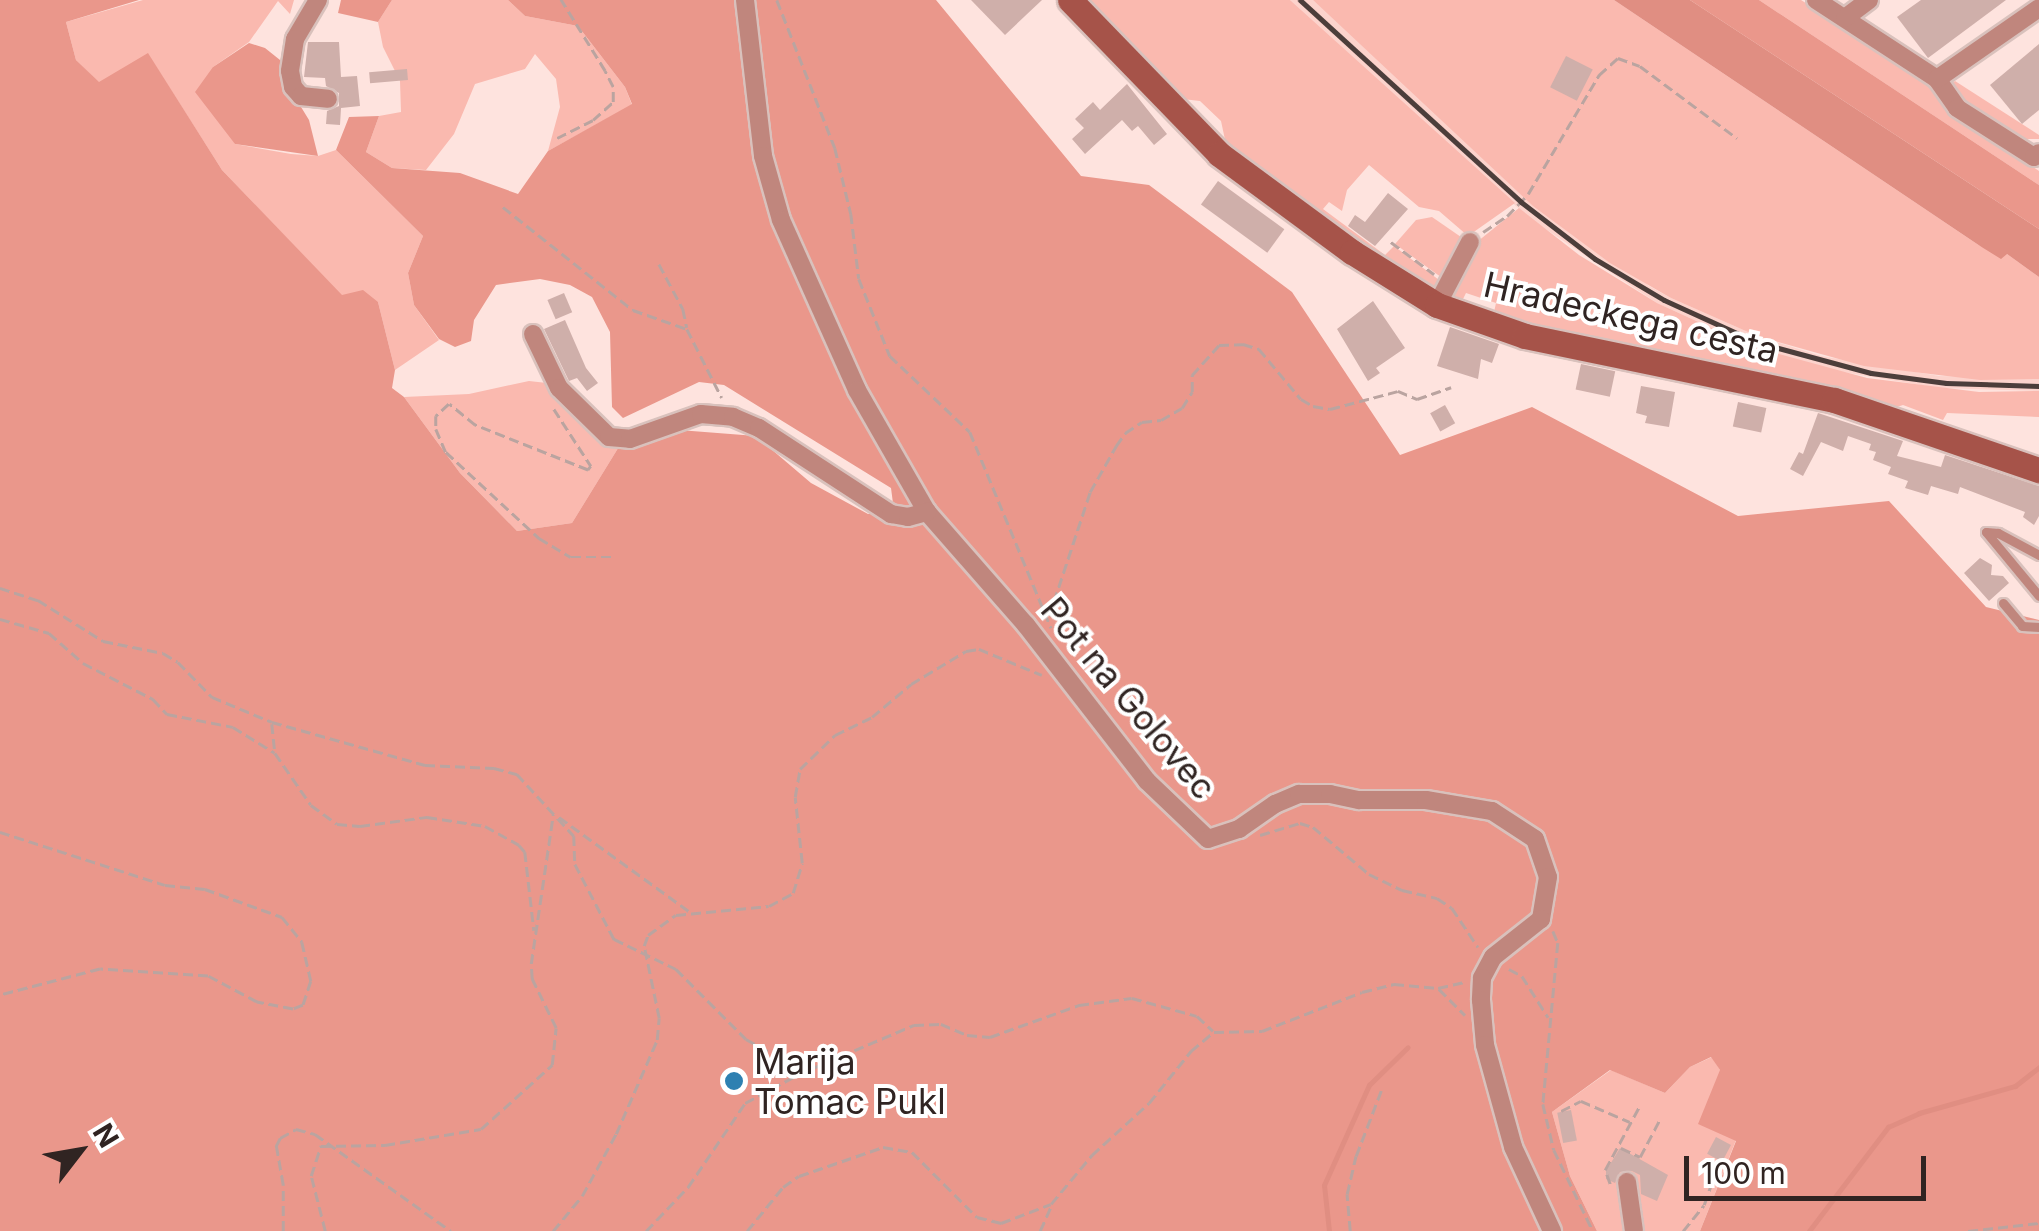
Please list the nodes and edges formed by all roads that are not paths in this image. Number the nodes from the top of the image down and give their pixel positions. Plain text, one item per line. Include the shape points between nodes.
1 (318, 0) edge
2 (745, 0) edge
3 (1070, 0) edge
4 (1816, 0) edge
5 (1869, 0) edge
6 (2039, 8) edge
7 (1845, 18) junction
8 (1937, 79) junction
9 (328, 99) dead end
10 (2037, 157) edge
11 (1470, 242) road end
12 (1442, 295) junction
13 (533, 334) dead end
14 (2039, 470) edge
15 (927, 512) junction
16 (2039, 555) edge
17 (2039, 596) edge
18 (2003, 603) dead end
19 (2039, 627) edge
20 (1628, 1188) road end
21 (1552, 1231) edge
22 (1634, 1231) edge

1 - 9 street via 295,39 290,71 301,96
2 - 15 street, Pot na Golovec via 763,156 781,220 857,390
3 - 12 street, Hradeckega cesta via 1218,154 1352,252
4 - 7 street
5 - 7 street
6 - 8 street
7 - 8 street
8 - 10 street via 1956,108
11 - 12 street
12 - 14 street, Hradeckega cesta via 1543,340 1834,400
13 - 15 street via 559,388 609,437 630,439 701,414 733,417 891,514
15 - 21 street, Pot na Golovec via 1148,781 1208,840 1299,794 1492,810 1527,830 1542,850 1548,889 1542,920 1492,957 1482,978 1485,1045 1512,1147
16 - 17 lane via 1986,532
18 - 19 lane via 2022,626
20 - 22 street

